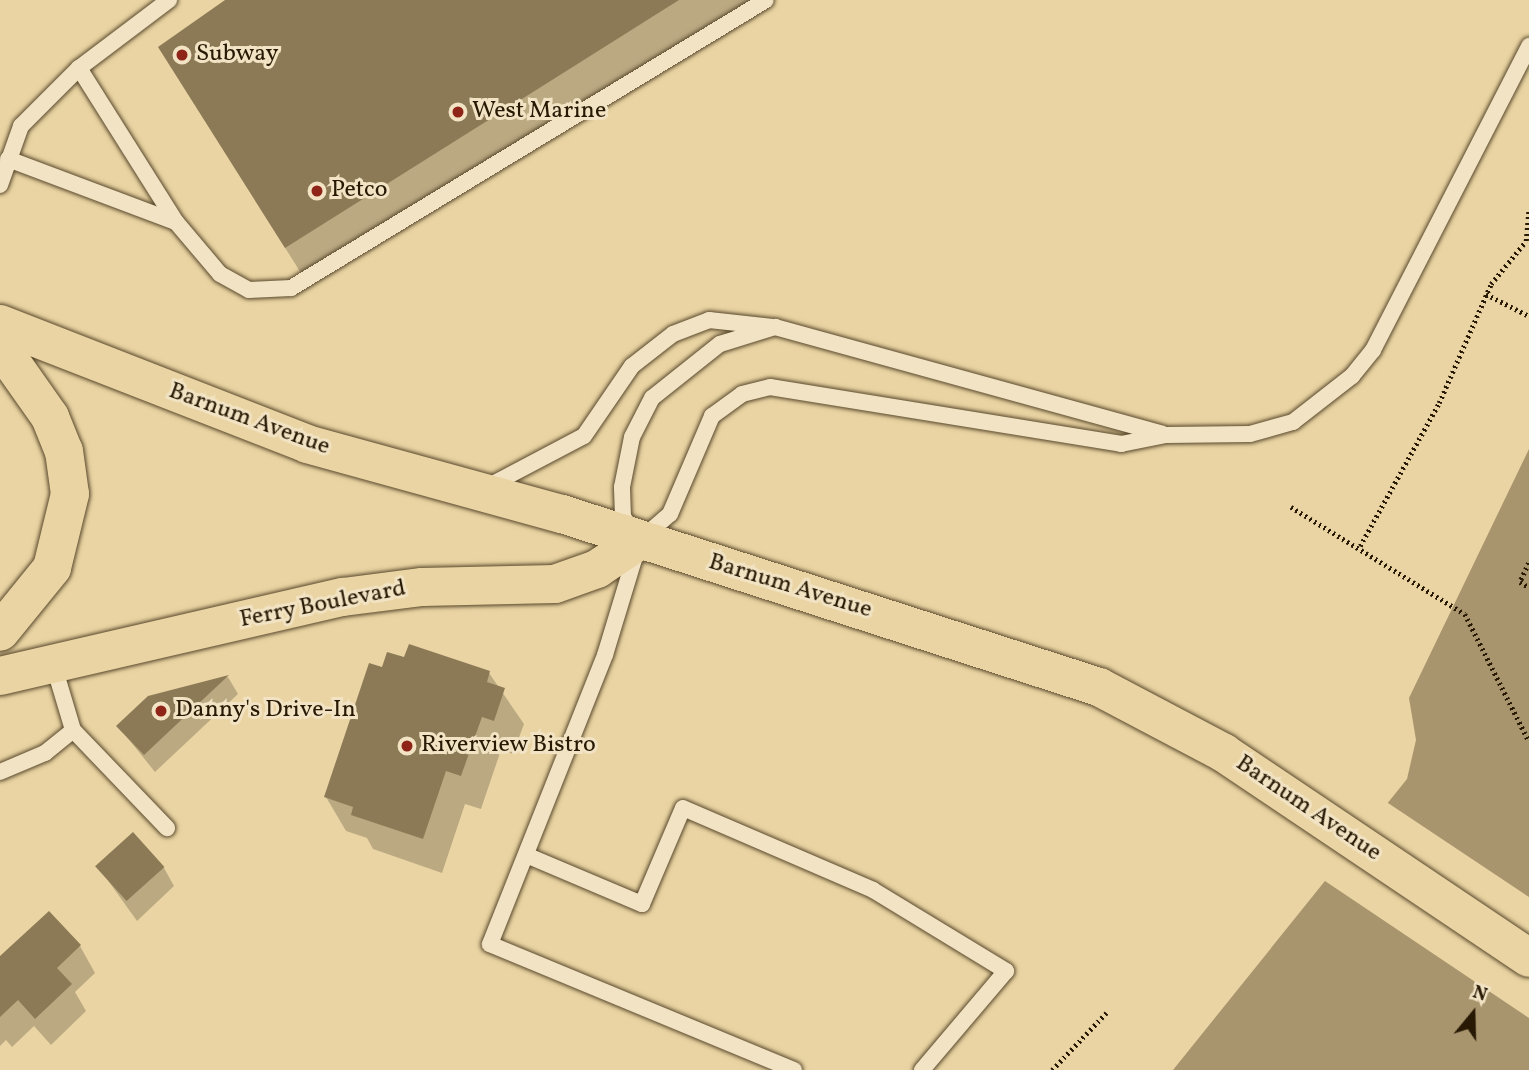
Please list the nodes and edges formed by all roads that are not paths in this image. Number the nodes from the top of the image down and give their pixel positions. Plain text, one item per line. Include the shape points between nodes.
1 (169, 0) edge
2 (766, 0) edge
3 (1529, 46) edge
4 (79, 68) junction
5 (8, 159) junction
6 (0, 185) edge
7 (176, 222) junction
8 (0, 324) edge
9 (775, 327) junction
10 (0, 346) edge
11 (1166, 435) junction
12 (479, 491) junction
13 (640, 540) junction
14 (0, 632) edge
15 (53, 662) junction
16 (0, 676) edge
17 (73, 730) junction
18 (0, 772) edge
19 (167, 828) dead end
20 (526, 855) junction
21 (1529, 958) edge
22 (794, 1070) edge
23 (922, 1070) edge

1 - 4 lane
2 - 7 lane via 290,288 249,290 220,274
3 - 11 lane via 1411,285 1352,376 1293,422 1268,430
4 - 5 lane via 21,126
4 - 7 lane
5 - 6 lane
5 - 7 lane
8 - 12 main road, Barnum Avenue via 307,444
9 - 11 lane
9 - 12 lane via 709,320 673,334 632,366 584,436
9 - 13 lane via 720,344 652,398 632,437 622,487 623,517
10 - 14 main road via 50,416 64,452 70,494 52,568
11 - 13 lane via 1122,444 788,388 755,390 712,416 670,514
12 - 13 main road, Barnum Avenue
13 - 15 main road, Ferry Boulevard via 597,569 555,584 422,587 343,597
13 - 20 lane via 605,655
13 - 21 main road, Barnum Avenue via 1092,684 1176,724
15 - 16 main road, Ferry Boulevard
15 - 17 lane
17 - 18 lane via 46,752
17 - 19 lane
20 - 22 lane via 490,944
20 - 23 lane via 642,904 683,808 873,890 1006,971

